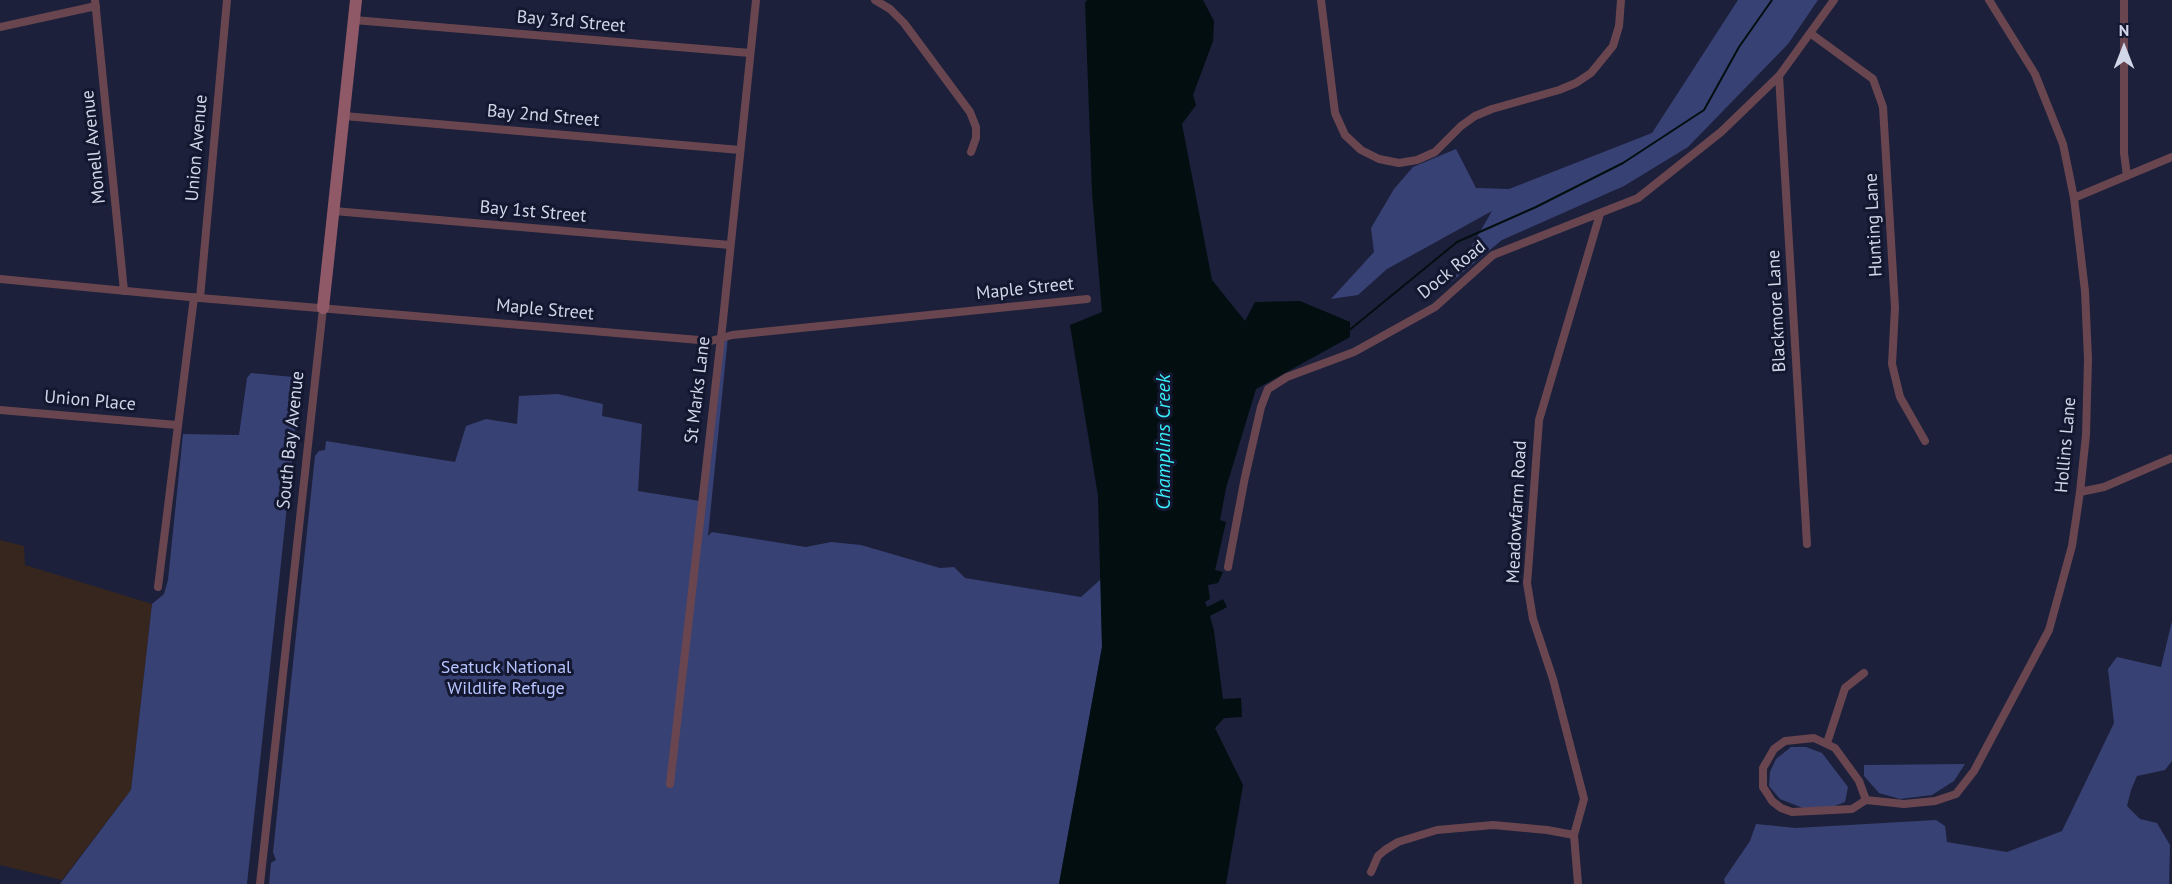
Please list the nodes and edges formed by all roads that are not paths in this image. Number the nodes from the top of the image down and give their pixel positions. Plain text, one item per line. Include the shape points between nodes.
1 (227, 0) edge
2 (356, 0) edge
3 (756, 0) edge
4 (875, 0) edge
5 (1322, 0) edge
6 (1621, 0) edge
7 (1834, 0) edge
8 (1989, 0) edge
9 (2124, 0) edge
10 (96, 3) edge
11 (354, 20) junction
12 (0, 27) edge
13 (1810, 33) junction
14 (750, 53) junction
15 (1779, 75) junction
16 (344, 116) junction
17 (740, 150) junction
18 (970, 152) dead end
19 (2172, 157) edge
20 (2127, 176) junction
21 (2074, 198) junction
22 (334, 212) junction
23 (1600, 214) junction
24 (730, 245) junction
25 (0, 279) edge
26 (124, 291) junction
27 (197, 298) junction
28 (1087, 299) dead end
29 (323, 308) junction
30 (720, 339) junction
31 (0, 410) edge
32 (177, 425) junction
33 (1925, 441) dead end
34 (2172, 458) edge
35 (2080, 492) junction
36 (1807, 544) dead end
37 (1228, 567) dead end
38 (158, 587) dead end
39 (1864, 673) dead end
40 (1827, 743) junction
41 (670, 784) dead end
42 (1866, 800) junction
43 (1574, 835) junction
44 (1371, 872) dead end
45 (260, 884) edge
46 (1578, 884) edge

1 - 27 street, Union Avenue
2 - 11 street, South Bay Avenue
3 - 14 street, St Marks Lane
4 - 18 street via 904,23 970,112 976,127
5 - 6 street via 1335,113 1345,135 1361,150 1399,163 1435,152 1475,116 1558,90 1591,73 1613,46
7 - 13 street, Dock Road
8 - 21 street, Hollins Lane via 2035,74 2063,144
9 - 20 street
10 - 12 street
10 - 26 street, Monell Avenue
11 - 14 street, Bay 3rd Street
11 - 16 street, South Bay Avenue
13 - 15 street, Dock Road
13 - 33 street, Hunting Lane via 1873,79 1883,107 1895,308 1892,364 1900,397
14 - 17 street, St Marks Lane
15 - 23 street, Dock Road via 1721,132 1638,198
15 - 36 street, Blackmore Lane
16 - 17 street, Bay 2nd Street
16 - 22 street, South Bay Avenue
17 - 24 street, St Marks Lane
19 - 20 street
20 - 21 street
21 - 35 street, Hollins Lane via 2088,359
22 - 24 street, Bay 1st Street
22 - 29 street, South Bay Avenue
23 - 37 street, Dock Road via 1493,255 1435,307 1354,352 1287,377 1268,389
23 - 43 street, Meadowfarm Road via 1539,420 1527,583 1533,619 1584,799
24 - 30 street, St Marks Lane
25 - 26 street, Maple Street
26 - 27 street, Maple Street
27 - 29 street, Maple Street
27 - 32 street, Union Avenue
28 - 30 street, Maple Street
29 - 30 street, Maple Street
29 - 45 street, South Bay Avenue
30 - 41 street, St Marks Lane
31 - 32 street, Union Place
32 - 38 street, Union Avenue
34 - 35 street via 2104,487
35 - 42 street, Hollins Lane via 2072,546 2049,630 1974,771 1956,794 1935,801 1904,804
39 - 40 street via 1845,688
40 - 42 street via 1835,748 1858,781
40 - 42 street, Hollins Lane via 1814,738 1798,739 1785,741 1774,749 1763,768 1763,787 1772,801 1792,812 1806,812 1852,809
43 - 44 street via 1493,825 1437,830 1384,850
43 - 46 street, Meadowfarm Road

